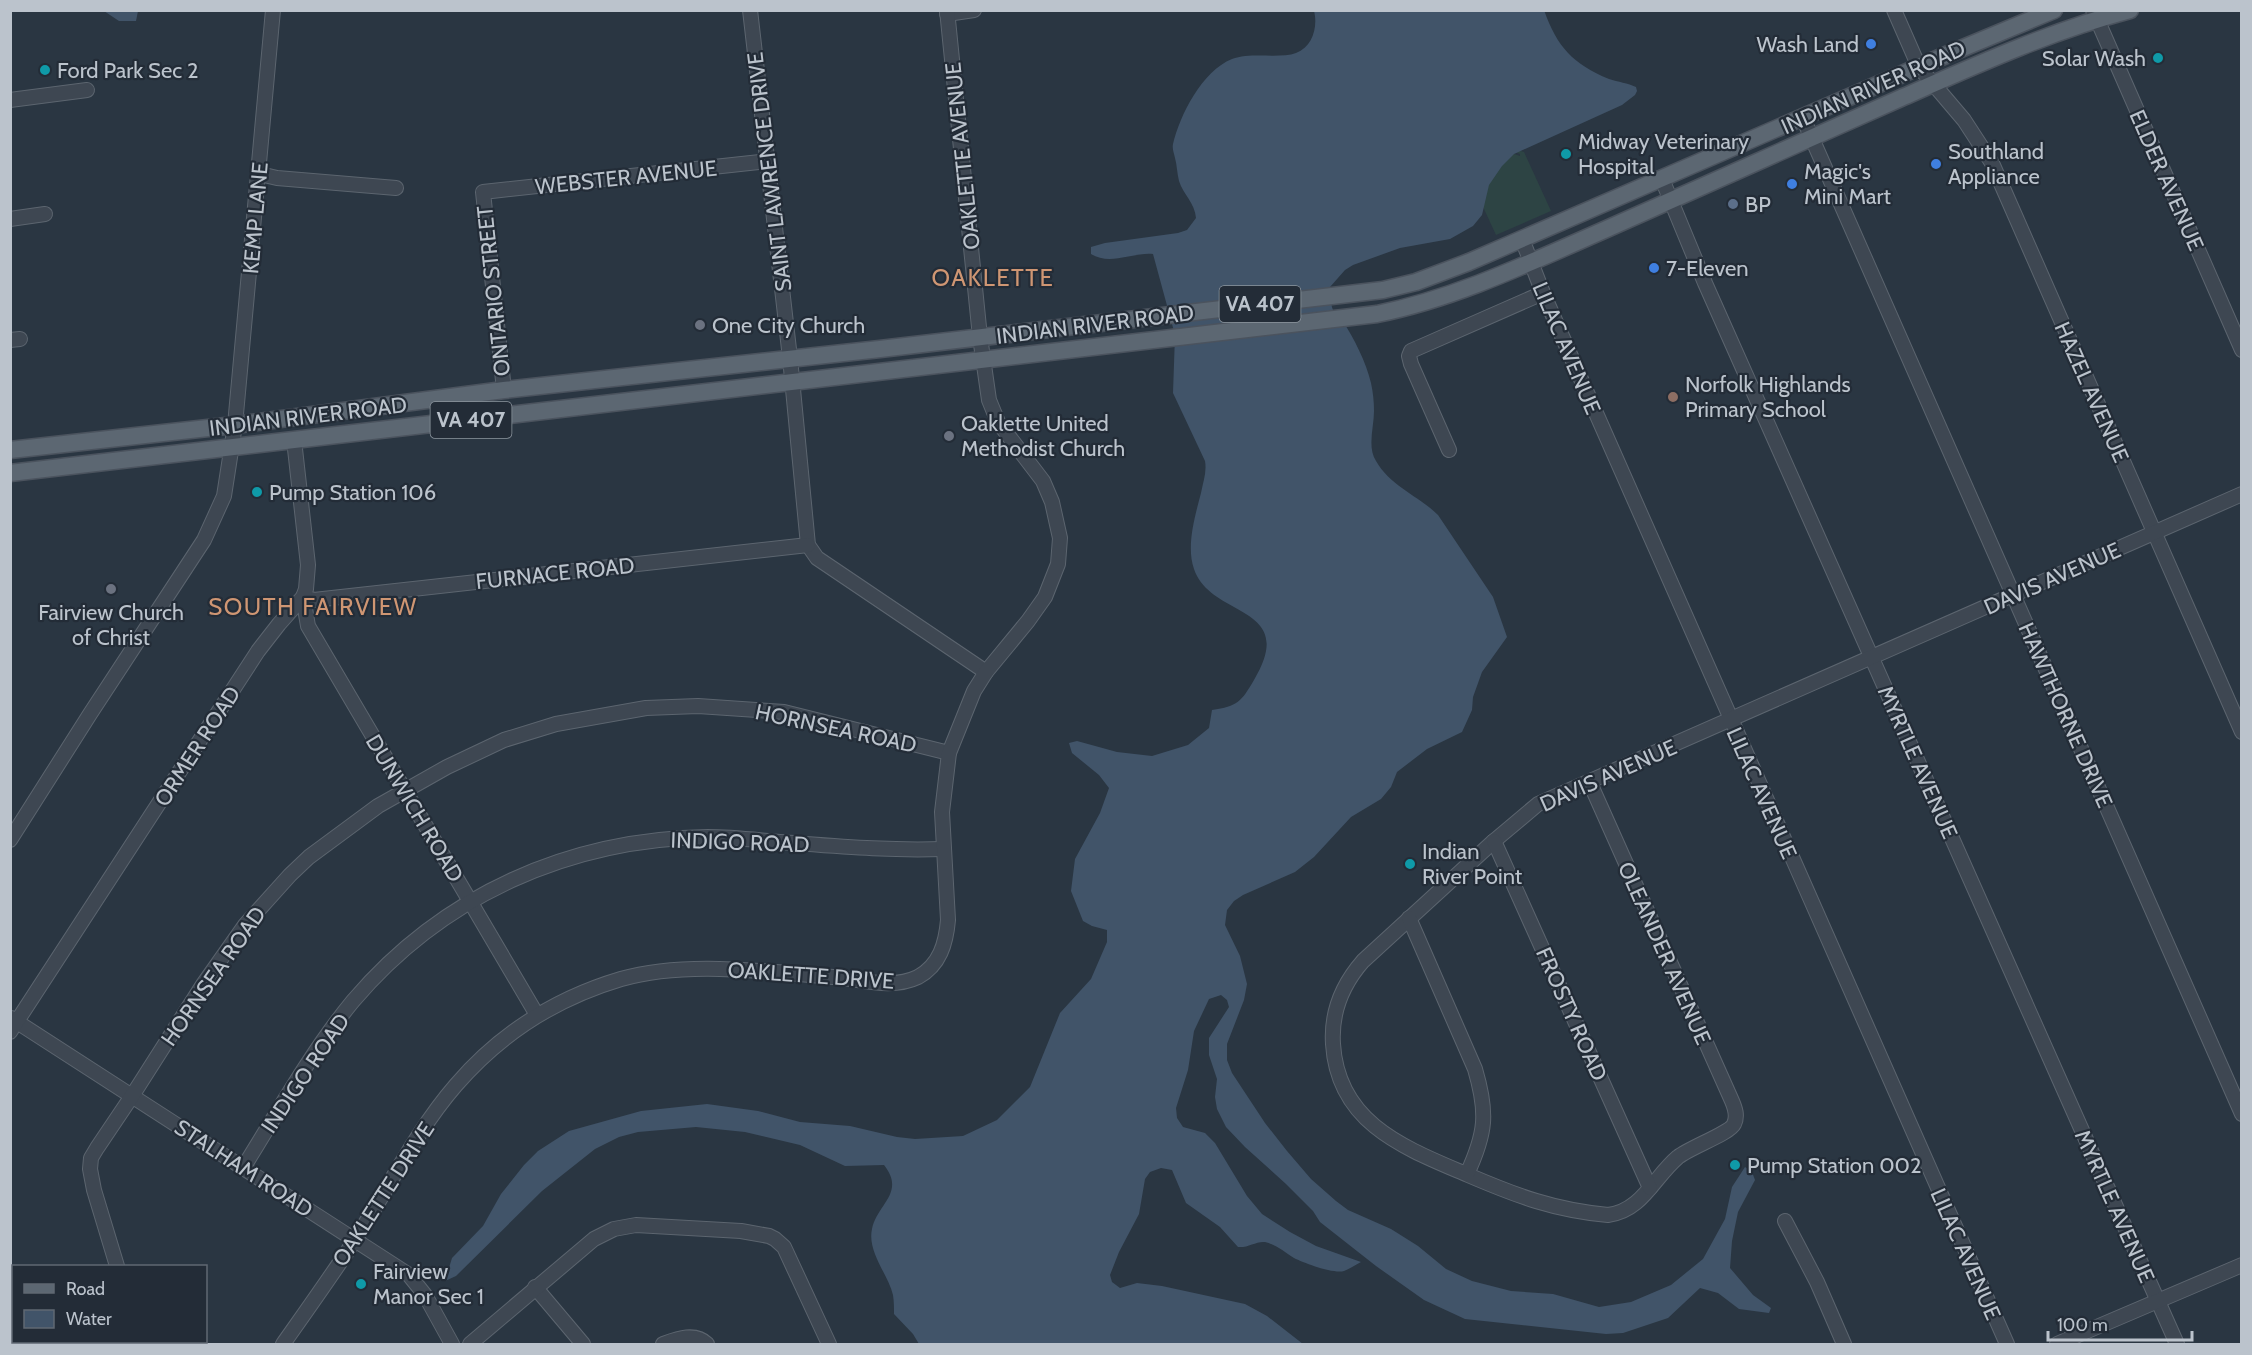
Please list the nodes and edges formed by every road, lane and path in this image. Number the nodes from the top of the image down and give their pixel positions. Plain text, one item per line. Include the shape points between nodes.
1 (273, 10) edge
2 (750, 10) edge
3 (974, 10) edge
4 (1894, 10) edge
5 (2054, 10) edge
6 (2130, 10) edge
7 (947, 12) edge
8 (2095, 15) edge
9 (1918, 67) junction
10 (1933, 84) junction
11 (87, 90) dead end
12 (10, 100) edge
13 (1803, 118) junction
14 (1811, 138) junction
15 (768, 161) junction
16 (260, 174) junction
17 (1662, 178) junction
18 (396, 188) dead end
19 (483, 192) joint
20 (1671, 200) junction
21 (45, 214) dead end
22 (10, 219) edge
23 (1522, 239) junction
24 (1531, 262) junction
25 (1542, 293) junction
26 (980, 337) junction
27 (2241, 350) edge
28 (790, 358) junction
29 (984, 360) junction
30 (792, 381) junction
31 (504, 390) junction
32 (235, 425) junction
33 (294, 440) junction
34 (232, 448) junction
35 (10, 450) edge
36 (1449, 450) dead end
37 (10, 472) edge
38 (2241, 494) edge
39 (2154, 532) junction
40 (808, 545) junction
41 (2013, 595) junction
42 (303, 597) junction
43 (1871, 658) junction
44 (986, 672) junction
45 (1730, 721) junction
46 (2241, 732) edge
47 (949, 753) junction
48 (1590, 783) junction
49 (404, 790) junction
50 (10, 840) edge
51 (1494, 840) junction
52 (943, 849) junction
53 (471, 902) junction
54 (1409, 918) junction
55 (537, 1015) junction
56 (13, 1024) edge
57 (132, 1096) junction
58 (2241, 1114) edge
59 (1735, 1123) joint
60 (243, 1168) junction
61 (1467, 1174) junction
62 (1650, 1188) junction
63 (1785, 1221) dead end
64 (355, 1239) junction
65 (117, 1265) edge
66 (2241, 1265) edge
67 (535, 1287) junction
68 (2157, 1301) junction
69 (283, 1344) edge
70 (452, 1344) edge
71 (470, 1344) edge
72 (583, 1344) edge
73 (663, 1344) edge
74 (707, 1344) edge
75 (829, 1344) edge
76 (1844, 1344) edge
77 (2007, 1344) edge
78 (2057, 1344) edge
79 (2177, 1344) edge

1 - 16 street, KEMP LANE
2 - 15 street, SAINT LAWRENCE DRIVE
3 - 7 street
4 - 9 street, HAZEL AVENUE
5 - 9 main road, INDIAN RIVER ROAD / VA 407
6 - 8 main road, INDIAN RIVER ROAD / VA 407
7 - 26 street, OAKLETTE AVENUE
8 - 10 main road, INDIAN RIVER ROAD / VA 407
8 - 27 street, ELDER AVENUE
9 - 10 street, HAZEL AVENUE
9 - 13 main road, INDIAN RIVER ROAD / VA 407
10 - 14 main road, INDIAN RIVER ROAD / VA 407
10 - 39 street, HAZEL AVENUE via 1964,120 1992,162
11 - 12 street
13 - 14 street, HAWTHORNE DRIVE
13 - 17 main road, INDIAN RIVER ROAD / VA 407
14 - 20 main road, INDIAN RIVER ROAD / VA 407
14 - 41 street, HAWTHORNE DRIVE
15 - 19 street, WEBSTER AVENUE
15 - 28 street, SAINT LAWRENCE DRIVE
16 - 18 street
16 - 32 street, KEMP LANE
17 - 20 street, MYRTLE AVENUE
17 - 23 main road, INDIAN RIVER ROAD / VA 407
19 - 31 street, ONTARIO STREET
20 - 24 main road, INDIAN RIVER ROAD / VA 407
20 - 43 street, MYRTLE AVENUE
21 - 22 street
23 - 24 street, LILAC AVENUE
23 - 26 main road, INDIAN RIVER ROAD / VA 407 via 1443,273 1395,287
24 - 25 street, LILAC AVENUE
24 - 29 main road, INDIAN RIVER ROAD / VA 407 via 1436,299 1377,314
25 - 36 street via 1412,351 1409,356
25 - 45 street, LILAC AVENUE
26 - 28 main road, INDIAN RIVER ROAD / VA 407
26 - 29 street, OAKLETTE DRIVE
28 - 30 street, SAINT LAWRENCE DRIVE
28 - 31 main road, INDIAN RIVER ROAD / VA 407
29 - 30 main road, INDIAN RIVER ROAD / VA 407
29 - 44 street, OAKLETTE DRIVE via 989,400 998,422 1043,481 1060,538 1058,564 1045,597
30 - 33 main road, INDIAN RIVER ROAD / VA 407
30 - 40 street, SAINT LAWRENCE DRIVE
31 - 32 main road, INDIAN RIVER ROAD / VA 407
32 - 34 street, KEMP LANE
32 - 35 main road, INDIAN RIVER ROAD / VA 407
33 - 34 main road, INDIAN RIVER ROAD / VA 407
33 - 42 street, ORMER ROAD via 309,572
34 - 37 main road, INDIAN RIVER ROAD / VA 407
34 - 50 street, KEMP LANE via 224,496 212,526
38 - 39 street, DAVIS AVENUE
39 - 41 street, DAVIS AVENUE
39 - 46 street, HAZEL AVENUE
40 - 42 street, FURNACE ROAD via 314,600
40 - 44 street via 817,558
41 - 43 street, DAVIS AVENUE
41 - 58 street, HAWTHORNE DRIVE
42 - 49 street, DUNWICH ROAD via 308,626
42 - 56 street, ORMER ROAD via 258,651
43 - 45 street, DAVIS AVENUE
43 - 68 street, MYRTLE AVENUE
44 - 47 street, OAKLETTE DRIVE via 974,691
45 - 48 street, DAVIS AVENUE
45 - 77 street, LILAC AVENUE
47 - 49 street, HORNSEA ROAD via 784,712 708,706 646,708 530,731 470,755
47 - 52 street, OAKLETTE DRIVE via 943,796
48 - 51 street, DAVIS AVENUE via 1539,804
48 - 59 street, OLEANDER AVENUE via 1736,1110
49 - 53 street, DUNWICH ROAD
49 - 57 street, HORNSEA ROAD via 309,857 257,910 204,983
51 - 54 street, DAVIS AVENUE
51 - 62 street, FROSTY ROAD
52 - 53 street, INDIGO ROAD via 892,851 723,837 654,840 560,861 509,881
52 - 55 street, OAKLETTE DRIVE via 947,934 935,963 916,977 887,984 731,970 658,971 605,984
53 - 55 street, DUNWICH ROAD
53 - 60 street, INDIGO ROAD via 422,933 352,1002
54 - 61 street via 1481,1088 1482,1136
54 - 61 street, DAVIS AVENUE via 1363,961 1347,982 1334,1018 1334,1058 1346,1093 1373,1125 1415,1153
55 - 64 street, OAKLETTE DRIVE via 491,1049 455,1086
56 - 57 street, STALHAM ROAD
57 - 60 street, STALHAM ROAD
57 - 65 street, HORNSEA ROAD via 91,1158 90,1169
59 - 62 street, DAVIS AVENUE via 1677,1158
60 - 64 street, STALHAM ROAD
61 - 62 street, DAVIS AVENUE via 1528,1200 1608,1215 1628,1210
63 - 76 street
64 - 69 street, OAKLETTE DRIVE
64 - 70 street, STALHAM ROAD via 417,1283
66 - 68 street
67 - 71 street
67 - 72 street
67 - 75 street via 594,1239 625,1227 741,1231 769,1236 784,1247
68 - 78 street
68 - 79 street, MYRTLE AVENUE
73 - 74 street via 690,1337

